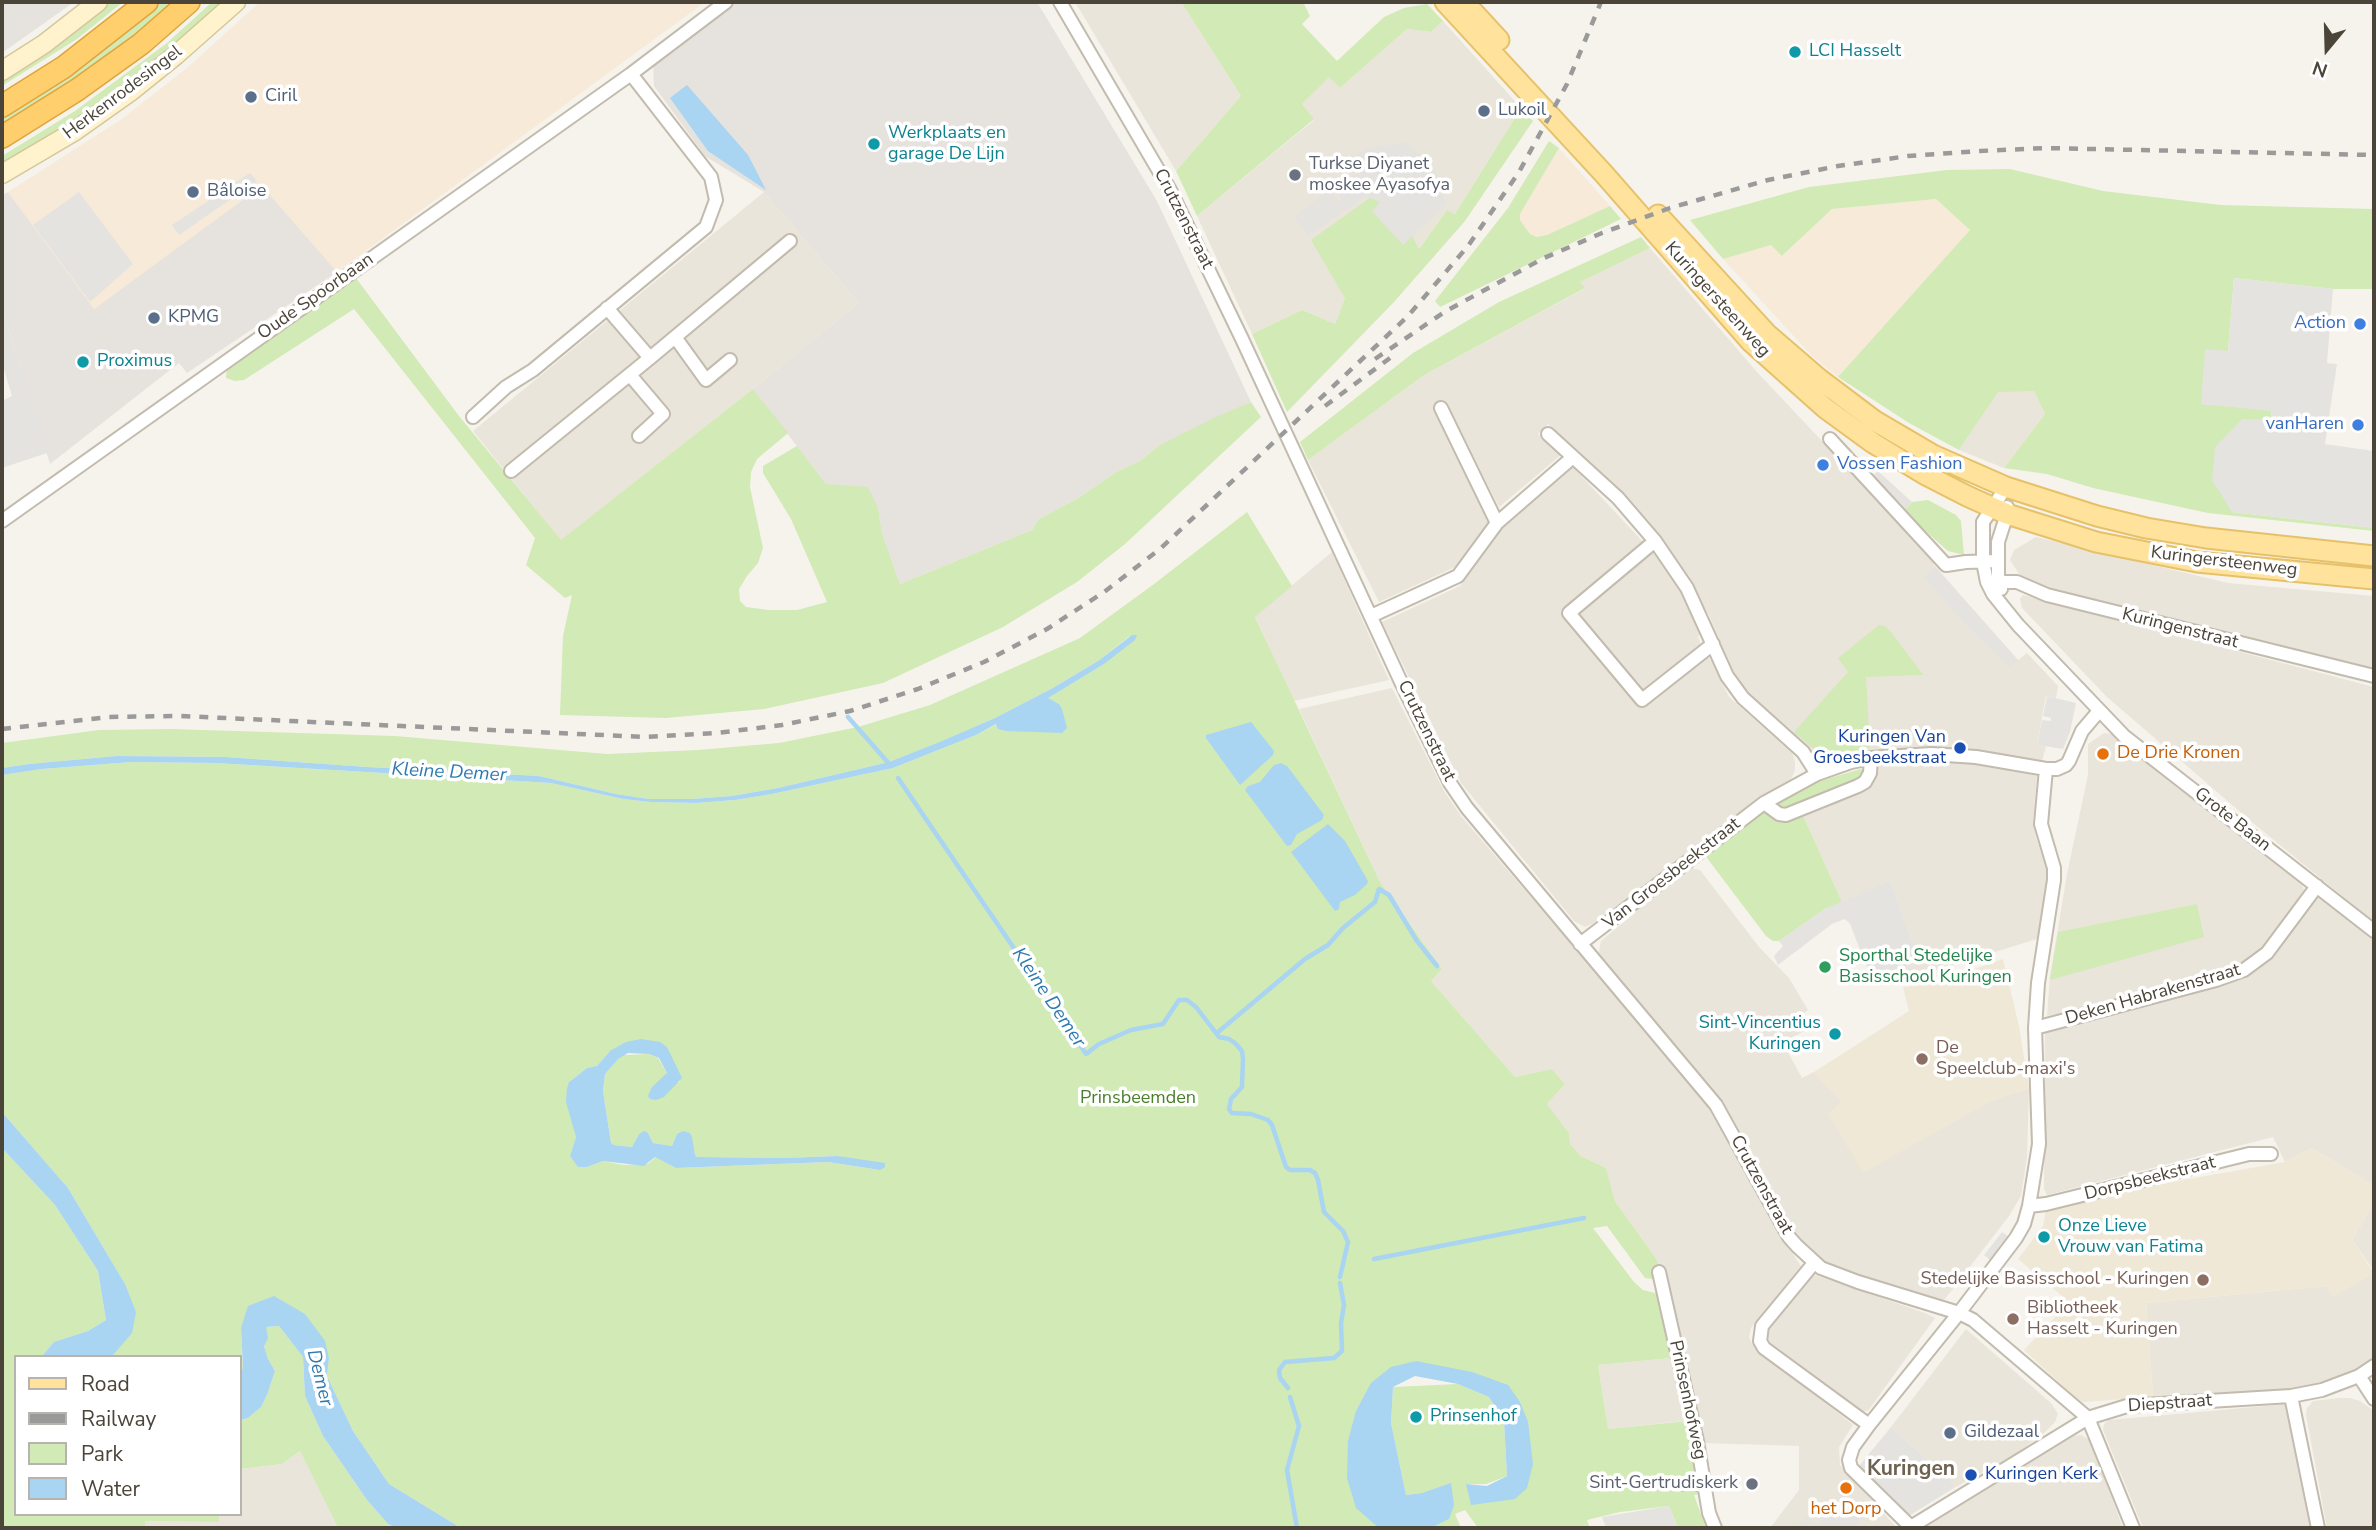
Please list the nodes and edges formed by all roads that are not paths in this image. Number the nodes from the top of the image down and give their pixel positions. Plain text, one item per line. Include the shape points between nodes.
1 (98, 2) edge
2 (147, 2) edge
3 (189, 2) edge
4 (236, 2) edge
5 (726, 2) edge
6 (1060, 2) edge
7 (1446, 2) edge
8 (1464, 2) edge
9 (2, 71) edge
10 (631, 74) junction
11 (2, 106) edge
12 (2, 136) edge
13 (2, 174) edge
14 (790, 241) dead end
15 (607, 308) junction
16 (675, 337) junction
17 (650, 358) junction
18 (730, 360) dead end
19 (630, 375) junction
20 (1441, 408) dead end
21 (474, 417) dead end
22 (1548, 434) dead end
23 (639, 436) dead end
24 (1830, 439) dead end
25 (1573, 457) junction
26 (510, 471) dead end
27 (2006, 487) junction
28 (2000, 510) junction
29 (2, 521) edge
30 (1497, 523) junction
31 (1656, 541) junction
32 (2374, 556) edge
33 (1997, 561) junction
34 (1983, 562) junction
35 (2374, 579) edge
36 (1993, 581) junction
37 (1371, 617) junction
38 (1713, 644) junction
39 (2374, 676) edge
40 (2099, 711) junction
41 (1871, 758) junction
42 (2046, 769) junction
43 (1817, 774) junction
44 (1764, 803) junction
45 (2317, 886) junction
46 (2374, 931) edge
47 (1580, 944) junction
48 (2035, 1028) junction
49 (2271, 1154) dead end
50 (2029, 1206) junction
51 (1814, 1263) junction
52 (1659, 1272) dead end
53 (1959, 1313) junction
54 (2374, 1366) edge
55 (2359, 1376) junction
56 (2291, 1396) junction
57 (2374, 1399) edge
58 (2088, 1418) junction
59 (1869, 1425) junction
60 (1685, 1484) dead end
61 (1704, 1484) junction
62 (1910, 1527) edge
63 (1715, 1528) edge
64 (2133, 1528) edge
65 (2318, 1528) edge

1 - 9 street
2 - 11 highway via 64,67
3 - 12 highway, Herkenrodesingel via 77,90
4 - 13 street, Herkenrodesingel via 130,92
5 - 10 street, Oude Spoorbaan
6 - 37 street, Crutzenstraat via 1170,190
7 - 28 main road, Kuringersteenweg via 1751,342 1825,408 1873,443 1924,474
8 - 27 main road, Kuringersteenweg via 1767,334 1875,421 1933,456
10 - 15 street via 711,177 716,200 706,227
10 - 29 street, Oude Spoorbaan
14 - 16 street
15 - 17 street
15 - 21 street
16 - 17 street
16 - 18 street via 706,380
17 - 19 street
19 - 23 street via 663,414
19 - 26 street
20 - 30 street
22 - 25 street
24 - 34 street via 1946,565
25 - 30 street
25 - 31 street
27 - 28 street, Grote Baan
27 - 32 main road, Kuringersteenweg via 2146,528
28 - 33 street, Grote Baan
28 - 34 street, Grote Baan via 1983,522
28 - 35 main road, Kuringersteenweg via 2139,552
30 - 37 street via 1458,576
31 - 38 street via 1687,588
31 - 38 street via 1569,613 1642,700
33 - 34 street
33 - 36 street, Grote Baan
34 - 36 street, Grote Baan
36 - 39 street, Kuringenstraat via 2017,582 2048,596
36 - 40 street, Grote Baan via 1993,594
37 - 47 street, Crutzenstraat via 1450,783
38 - 43 street via 1727,676 1744,698 1803,752
40 - 42 street via 2082,731 2066,765
40 - 45 street, Grote Baan via 2145,753
41 - 42 street, Van Groesbeekstraat via 1951,754
41 - 43 street, Van Groesbeekstraat
41 - 44 street via 1870,773 1858,786 1786,815
42 - 48 street via 2041,824 2054,880
43 - 44 street, Van Groesbeekstraat
44 - 47 street, Van Groesbeekstraat
45 - 46 street, Grote Baan
45 - 48 street, Deken Habrakenstraat via 2267,953 2244,970
47 - 51 street, Crutzenstraat via 1716,1105 1789,1237
48 - 50 street via 2039,1144
49 - 50 street, Dorpsbeekstraat via 2249,1154
50 - 53 street via 2016,1238
51 - 53 street, Crutzenstraat via 1858,1282
51 - 59 street via 1762,1326 1760,1341
52 - 61 street, Prinsenhofweg
53 - 58 street, Crutzenstraat
53 - 59 street
54 - 55 street, Diepstraat
55 - 56 street, Diepstraat
55 - 57 street
56 - 58 street, Diepstraat via 2127,1406
56 - 65 street
58 - 62 street, Diepstraat
58 - 64 street
59 - 62 street via 1853,1447 1851,1468
60 - 61 street
61 - 63 street, Prinsenhofweg

